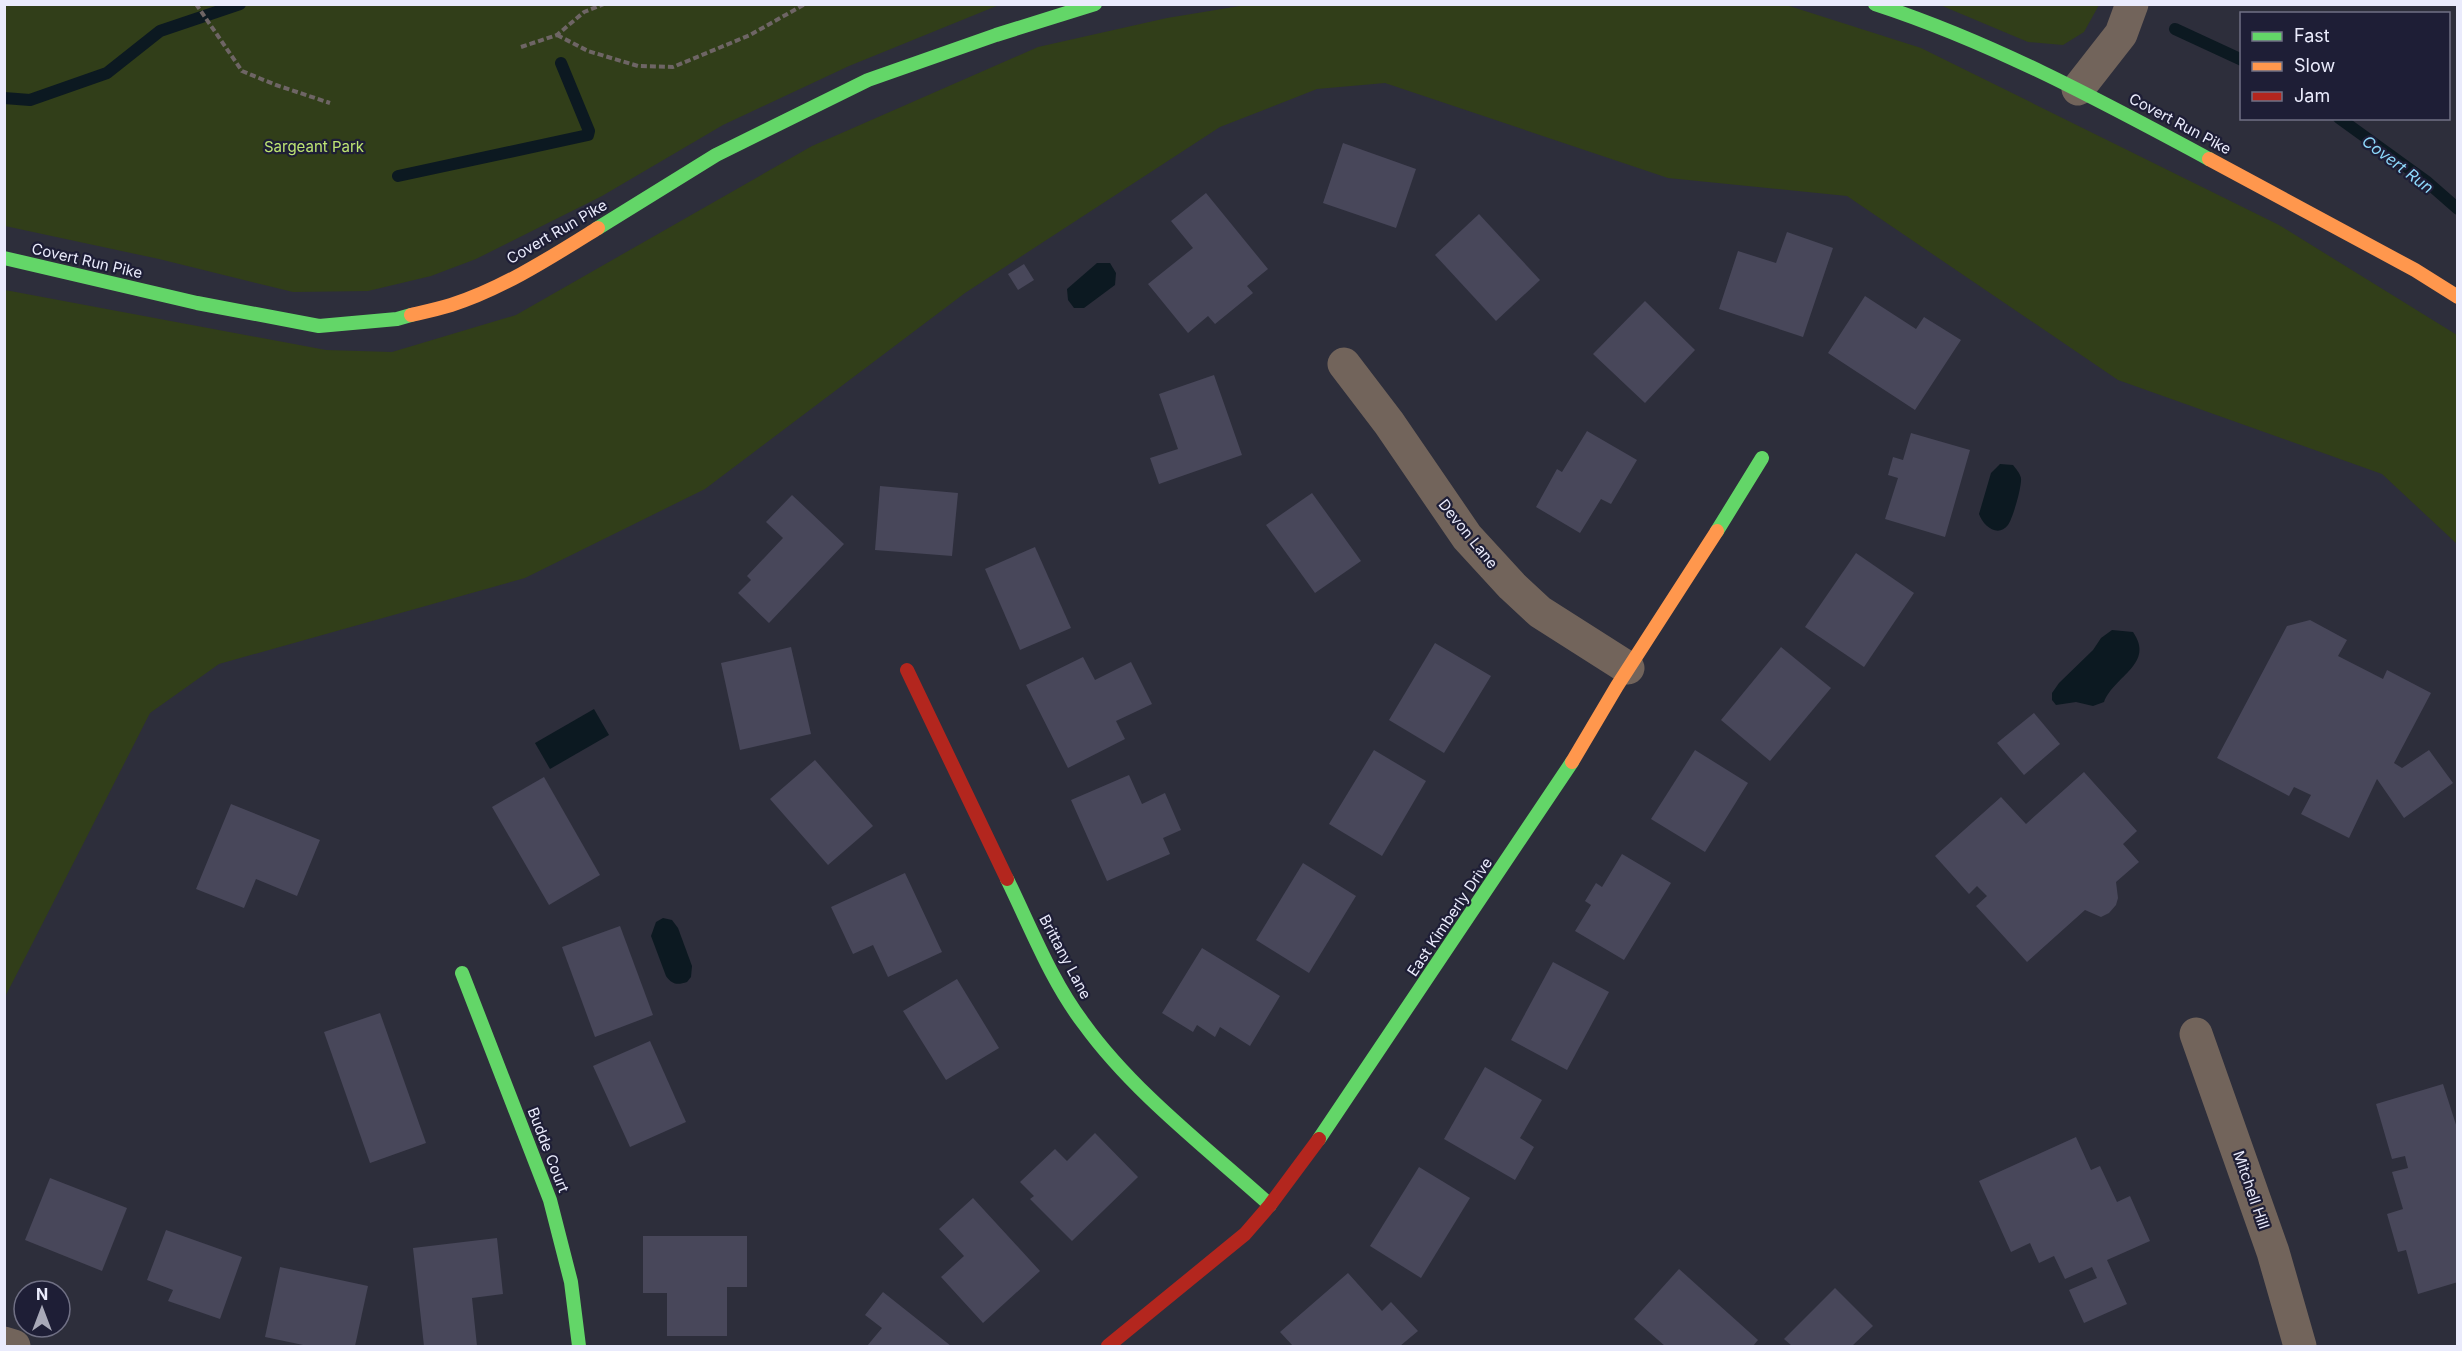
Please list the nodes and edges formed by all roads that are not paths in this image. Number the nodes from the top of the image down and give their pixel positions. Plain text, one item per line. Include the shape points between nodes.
1 (1095, 4) edge
2 (1875, 4) edge
3 (2132, 4) edge
4 (2078, 89) junction
5 (4, 258) edge
6 (2457, 297) edge
7 (1344, 364) dead end
8 (1762, 458) dead end
9 (1628, 668) junction
10 (907, 670) dead end
11 (462, 973) dead end
12 (2196, 1034) dead end
13 (1270, 1205) junction
14 (4, 1343) edge
15 (14, 1347) edge
16 (579, 1347) edge
17 (1108, 1347) edge
18 (2300, 1347) edge

1 - 5 street, Covert Run Pike via 868,80 716,155 550,258 452,305 397,319 319,326 197,303
2 - 4 street, Covert Run Pike via 1927,21
3 - 4 street via 2121,34
4 - 6 street, Covert Run Pike via 2415,270
7 - 9 street, Devon Lane via 1467,537 1512,586 1540,612
8 - 9 street, East Kimberly Drive
9 - 13 street, East Kimberly Drive via 1571,764 1466,924 1326,1130
10 - 13 street, Brittany Lane via 1044,958 1084,1025 1124,1073
11 - 16 street, Budde Court via 550,1200 571,1282
12 - 18 street, Mitchell Hill via 2273,1252
13 - 17 street, East Kimberly Drive via 1245,1233
14 - 15 street

